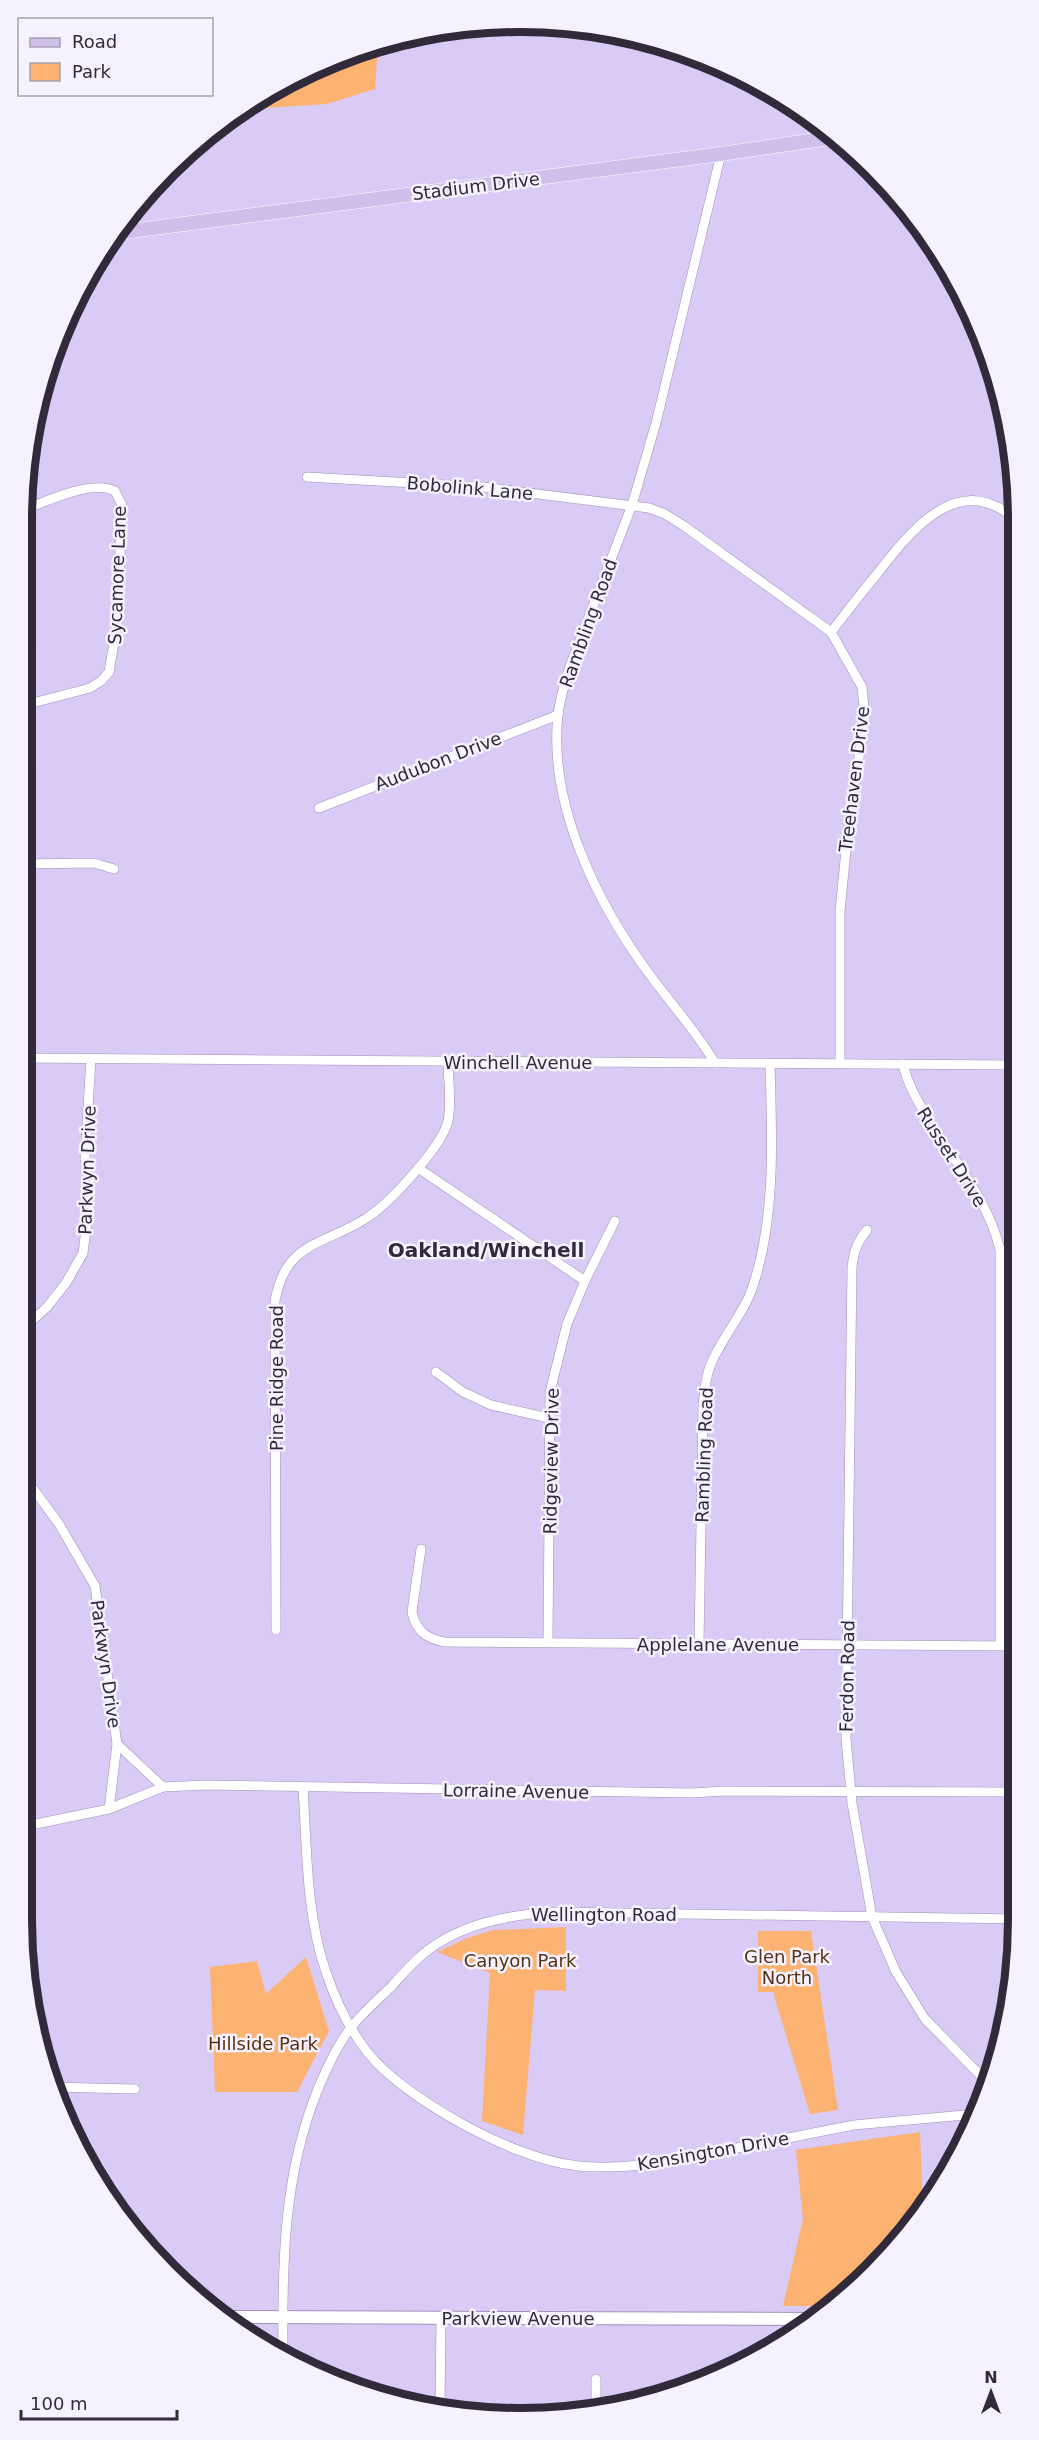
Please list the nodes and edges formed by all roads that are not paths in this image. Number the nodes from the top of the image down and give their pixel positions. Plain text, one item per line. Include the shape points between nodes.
1 (825, 139) edge
2 (721, 154) junction
3 (126, 231) edge
4 (307, 477) dead end
5 (632, 505) junction
6 (32, 506) edge
7 (1008, 514) edge
8 (831, 632) junction
9 (32, 703) edge
10 (558, 715) junction
11 (319, 808) dead end
12 (32, 864) edge
13 (114, 869) dead end
14 (32, 1058) edge
15 (91, 1058) junction
16 (448, 1061) junction
17 (715, 1063) junction
18 (840, 1063) junction
19 (770, 1064) junction
20 (903, 1064) junction
21 (1008, 1065) edge
22 (418, 1168) junction
23 (615, 1221) dead end
24 (867, 1230) dead end
25 (585, 1281) junction
26 (32, 1321) edge
27 (436, 1372) dead end
28 (549, 1418) junction
29 (32, 1487) edge
30 (421, 1550) dead end
31 (276, 1630) dead end
32 (548, 1642) junction
33 (699, 1644) junction
34 (848, 1645) junction
35 (1000, 1645) junction
36 (1008, 1645) edge
37 (117, 1744) junction
38 (163, 1787) junction
39 (303, 1788) junction
40 (851, 1791) junction
41 (1008, 1792) edge
42 (109, 1809) junction
43 (32, 1825) edge
44 (872, 1917) junction
45 (1008, 1919) edge
46 (352, 2026) junction
47 (982, 2077) edge
48 (61, 2087) edge
49 (135, 2089) dead end
50 (966, 2115) edge
51 (282, 2316) junction
52 (235, 2317) edge
53 (441, 2318) junction
54 (801, 2319) edge
55 (282, 2347) edge
56 (596, 2379) dead end
57 (440, 2402) edge
58 (596, 2402) edge

1 - 2 main road, Stadium Drive
2 - 3 main road, Stadium Drive
2 - 5 street, Rambling Road via 656,423
4 - 5 street, Bobolink Lane via 483,487
5 - 8 street, Treehaven Drive via 665,514 684,526
5 - 10 street, Rambling Road via 570,666
6 - 9 street, Sycamore Lane via 102,486 115,491 122,504 117,625 109,672 90,688
7 - 8 street via 991,503 973,500 948,505 936,513 911,532
8 - 18 street, Treehaven Drive via 862,687 866,718 840,911
10 - 11 street, Audubon Drive
10 - 17 street, Rambling Road via 558,770 581,852 610,915
12 - 13 street via 94,862
14 - 15 street, Winchell Avenue
15 - 16 street, Winchell Avenue
15 - 26 street, Parkwyn Drive via 84,1158 89,1206 83,1253 66,1283
16 - 17 street, Winchell Avenue
16 - 22 street, Pine Ridge Road via 448,1121
17 - 19 street, Winchell Avenue
18 - 19 street, Winchell Avenue
18 - 20 street, Winchell Avenue
19 - 33 street, Rambling Road via 772,1150 765,1242 743,1311 711,1363 703,1405
20 - 21 street, Winchell Avenue
20 - 35 street, Russet Drive via 910,1089 992,1223 1000,1250
22 - 25 street
22 - 31 street, Pine Ridge Road via 368,1218 300,1252 278,1284
23 - 25 street, Ridgeview Drive
24 - 34 street, Ferdon Road via 858,1241 852,1267
25 - 28 street, Ridgeview Drive via 567,1324 554,1372
27 - 28 street via 463,1392 491,1405
28 - 32 street, Ridgeview Drive
29 - 37 street, Parkwyn Drive via 95,1586
30 - 32 street, Applelane Avenue via 412,1612 422,1633 444,1642
32 - 33 street, Applelane Avenue
33 - 34 street, Applelane Avenue
34 - 35 street, Applelane Avenue
34 - 40 street, Ferdon Road via 846,1739
35 - 36 street, Applelane Avenue
37 - 38 street, Parkwyn Drive
37 - 42 street
38 - 39 street, Lorraine Avenue
38 - 42 street, Lorraine Avenue
39 - 40 street, Lorraine Avenue
39 - 46 street, Kensington Drive via 319,1950 334,1993
40 - 41 street, Lorraine Avenue
40 - 44 street, Ferdon Road
42 - 43 street, Lorraine Avenue
44 - 45 street, Wellington Road
44 - 46 street, Wellington Road via 559,1912 504,1918 460,1932 422,1954
44 - 47 street, Ferdon Road via 897,1972 925,2019
46 - 50 street, Kensington Drive via 368,2052 389,2074 445,2114 539,2158 571,2165 651,2164 854,2125
46 - 51 street, Wellington Road via 325,2072 303,2124 285,2229
48 - 49 street
51 - 52 street, Parkview Avenue
51 - 53 street, Parkview Avenue
51 - 55 street, Wellington Road
53 - 54 street, Parkview Avenue
53 - 57 street
56 - 58 street

